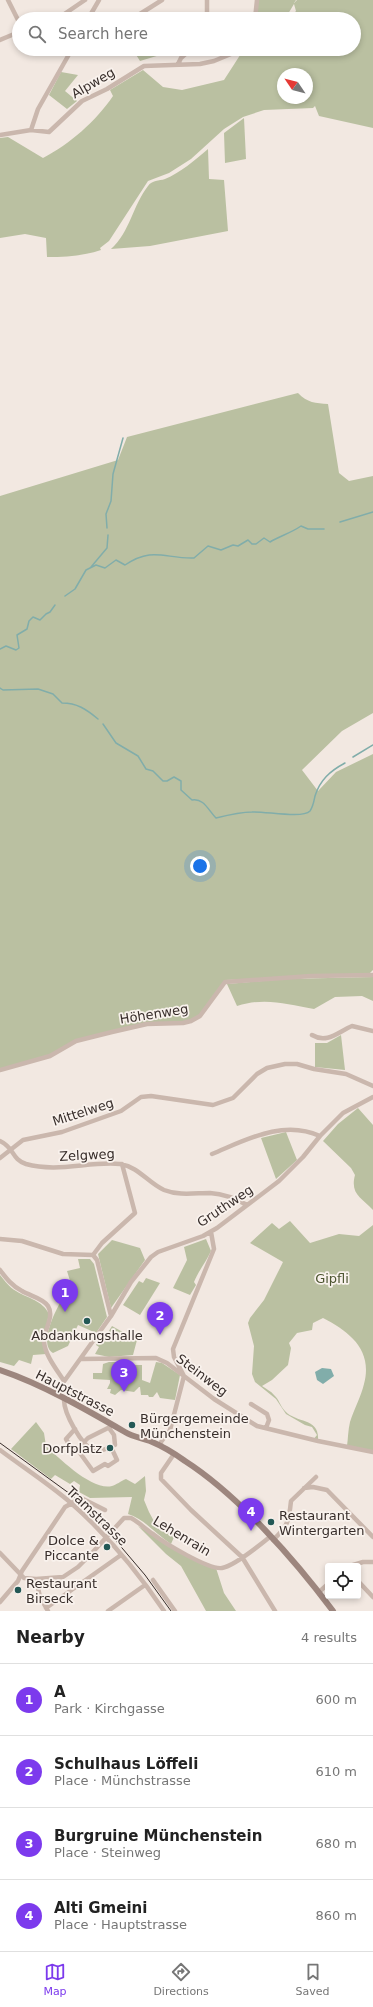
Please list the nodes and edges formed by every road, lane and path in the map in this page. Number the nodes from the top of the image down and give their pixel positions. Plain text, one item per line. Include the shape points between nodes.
1 (8, 0) edge
2 (85, 0) edge
3 (99, 0) edge
4 (162, 0) edge
5 (207, 0) edge
6 (257, 0) edge
7 (14, 12) edge
8 (67, 12) edge
9 (92, 12) edge
10 (143, 12) edge
11 (207, 12) edge
12 (256, 12) edge
13 (12, 35) edge
14 (0, 40) edge
15 (68, 56) edge
16 (183, 56) edge
17 (226, 56) edge
18 (178, 64) junction
19 (31, 130) junction
20 (0, 135) edge
21 (373, 975) edge
22 (373, 1031) edge
23 (312, 1035) dead end
24 (0, 1070) edge
25 (373, 1086) edge
26 (373, 1097) edge
27 (320, 1136) junction
28 (0, 1140) edge
29 (12, 1150) junction
30 (212, 1154) dead end
31 (0, 1158) edge
32 (122, 1164) junction
33 (247, 1205) junction
34 (211, 1232) junction
35 (0, 1239) edge
36 (93, 1255) junction
37 (0, 1270) edge
38 (111, 1316) junction
39 (82, 1359) junction
40 (0, 1370) edge
41 (184, 1376) junction
42 (64, 1381) junction
43 (55, 1394) junction
44 (64, 1400) junction
45 (251, 1404) dead end
46 (110, 1426) junction
47 (266, 1428) junction
48 (75, 1430) junction
49 (84, 1443) junction
50 (161, 1446) junction
51 (111, 1447) junction
52 (77, 1449) junction
53 (0, 1450) edge
54 (373, 1452) edge
55 (174, 1454) junction
56 (316, 1477) dead end
57 (304, 1488) junction
58 (70, 1503) junction
59 (105, 1510) dead end
60 (373, 1537) edge
61 (106, 1538) junction
62 (272, 1538) junction
63 (0, 1553) edge
64 (121, 1555) junction
65 (242, 1557) junction
66 (373, 1562) edge
67 (360, 1563) edge
68 (20, 1575) junction
69 (36, 1579) junction
70 (153, 1580) dead end
71 (361, 1584) edge
72 (145, 1585) junction
73 (325, 1587) edge
74 (319, 1592) junction
75 (373, 1596) edge
76 (0, 1602) edge
77 (47, 1609) edge
78 (108, 1611) edge
79 (164, 1611) edge
80 (175, 1611) edge
81 (275, 1611) edge
82 (333, 1611) edge

1 - 7 street
2 - 8 street
3 - 9 street
4 - 10 street
5 - 11 street
6 - 12 street
13 - 14 street
15 - 19 street via 38,109
16 - 18 street
17 - 18 street, Alpweg via 200,64
18 - 19 street, Alpweg via 144,66 107,89 82,100 49,132
19 - 20 street
21 - 24 street, Höhenweg via 225,982 200,1016 190,1021 146,1024 76,1041 50,1056
22 - 23 street via 352,1026 332,1037 322,1039
25 - 29 street, Mittelweg via 346,1074 285,1064 267,1068 257,1074 233,1098 223,1102 212,1105 151,1096 141,1097 121,1111 62,1132 23,1140
26 - 27 street, Gruthweg via 343,1113
27 - 30 street via 296,1129 277,1130
27 - 33 street, Gruthweg via 289,1172
28 - 29 street, Zelgweg via 8,1144
29 - 31 street, Mittelweg
29 - 32 street, Zelgweg via 22,1162 53,1168
32 - 33 street, Zelgweg via 134,1168 163,1190 181,1194 226,1195
32 - 36 street via 135,1213 102,1243
33 - 34 street, Gruthweg
34 - 38 street, Gruthweg via 151,1257 131,1282
34 - 41 street via 214,1249 173,1349
35 - 36 street via 22,1241 62,1254
36 - 38 street via 97,1260
37 - 42 street via 20,1291 43,1301 49,1307 51,1314 44,1342 48,1355
38 - 39 street, Gruthweg
39 - 41 street, Steinweg via 156,1358
39 - 42 street, Gruthweg
40 - 43 main road, Hauptstrasse
41 - 47 street, Steinweg via 222,1405 252,1424
41 - 50 street via 170,1430
42 - 43 street, Gruthweg
43 - 44 main road, Hauptstrasse
44 - 46 main road, Hauptstrasse
44 - 48 street
45 - 47 street via 267,1414 269,1420
46 - 49 street
46 - 50 main road, Hauptstrasse
46 - 51 street via 115,1445
47 - 54 street, Steinweg
48 - 49 street
48 - 52 street via 66,1439 73,1451
49 - 51 street via 97,1452
49 - 52 street
50 - 55 main road, Hauptstrasse
51 - 52 street via 117,1460 93,1471
53 - 58 street, Tramstrasse
55 - 62 main road, Hauptstrasse via 214,1483
55 - 65 street via 161,1473 161,1479
56 - 57 street, Lehenrain
57 - 60 street via 327,1490
57 - 62 street, Lehenrain via 291,1501 289,1520 285,1529
58 - 59 street via 82,1498
58 - 61 street, Tramstrasse
58 - 68 street
61 - 64 street, Tramstrasse
61 - 65 street, Lehenrain via 124,1518 131,1518 208,1566 222,1568
61 - 69 street, Lehenrain via 92,1554 63,1577
62 - 65 street, Lehenrain
62 - 74 main road, Hauptstrasse
63 - 68 street via 12,1563
64 - 72 street, Tramstrasse
64 - 77 street
65 - 81 street
66 - 67 street
68 - 69 street, Lehenrain
68 - 76 street
69 - 77 street via 40,1597
70 - 80 street
71 - 75 street
72 - 78 street
72 - 79 street, Tramstrasse
73 - 74 street
74 - 82 main road, Hauptstrasse

